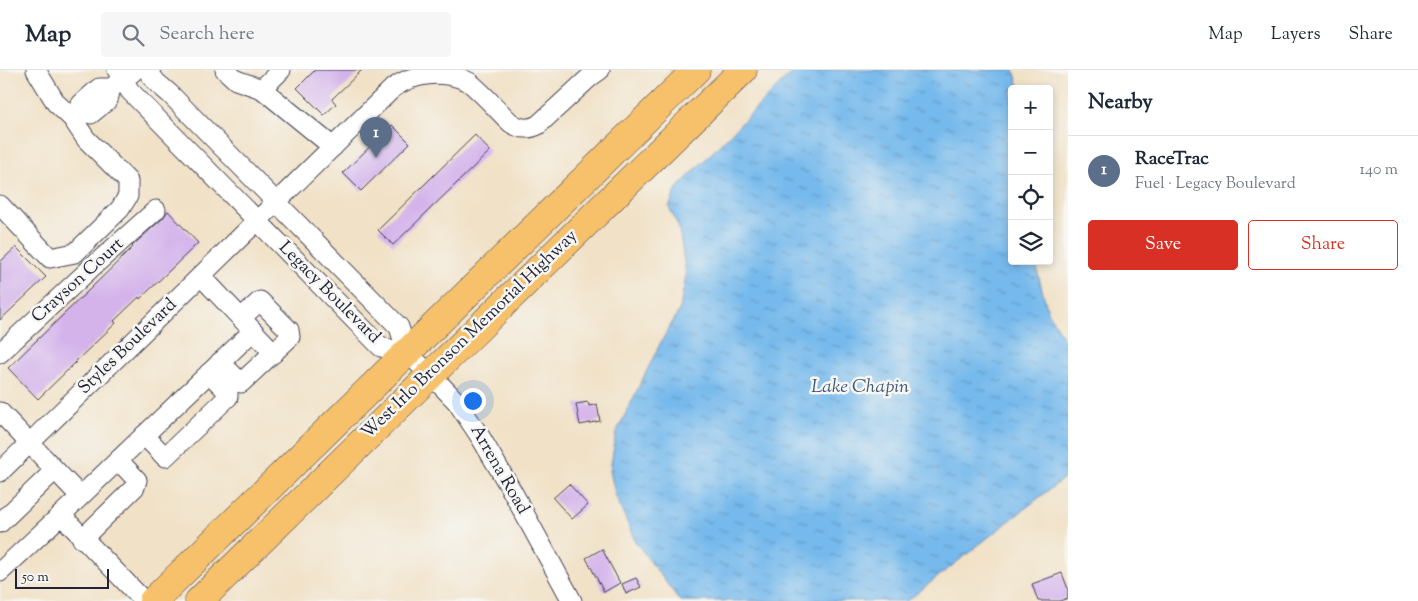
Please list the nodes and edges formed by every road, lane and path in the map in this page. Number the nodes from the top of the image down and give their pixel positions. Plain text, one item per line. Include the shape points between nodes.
1 (36, 70) edge
2 (147, 70) edge
3 (225, 70) edge
4 (281, 70) edge
5 (696, 70) edge
6 (743, 70) edge
7 (596, 71) edge
8 (121, 77) edge
9 (262, 89) junction
10 (76, 115) junction
11 (333, 147) junction
12 (275, 203) junction
13 (0, 205) edge
14 (156, 210) dead end
15 (257, 221) junction
16 (96, 232) junction
17 (112, 249) junction
18 (201, 276) junction
19 (247, 325) junction
20 (0, 353) edge
21 (274, 353) junction
22 (407, 353) junction
23 (215, 368) junction
24 (430, 374) junction
25 (0, 412) edge
26 (144, 435) junction
27 (29, 444) junction
28 (118, 460) junction
29 (55, 470) junction
30 (0, 472) edge
31 (80, 496) junction
32 (61, 515) junction
33 (0, 523) edge
34 (82, 538) junction
35 (0, 572) edge
36 (144, 601) edge
37 (154, 601) edge
38 (199, 601) edge
39 (572, 601) edge

1 - 10 street via 56,103
2 - 12 street, Legacy Boulevard
3 - 9 street via 236,80
4 - 9 street
5 - 22 highway, West Irlo Bronson Memorial Highway
6 - 24 highway, West Irlo Bronson Memorial Highway
7 - 11 street, Styles Boulevard via 531,128 510,124 462,78 444,73 424,74 393,88
8 - 10 street via 99,88 81,104
8 - 15 street, Legacy Boulevard via 130,91
9 - 11 street
10 - 16 street via 86,139 128,181 128,196 120,209
11 - 12 street, Styles Boulevard
12 - 15 street, Styles Boulevard
12 - 22 street, Legacy Boulevard via 399,327
13 - 16 street via 50,258 75,253
14 - 17 street, Crayson Court
15 - 18 street, Styles Boulevard
15 - 22 street, Legacy Boulevard via 381,347
16 - 17 street
17 - 20 street, Crayson Court
18 - 19 street
18 - 27 street, Styles Boulevard
19 - 21 street
19 - 21 street via 260,301 289,330 290,337
19 - 23 street
21 - 23 street via 242,383
22 - 24 street, Arrena Road
22 - 37 highway, West Irlo Bronson Memorial Highway
23 - 26 street
23 - 26 street via 228,397 165,457
24 - 38 highway, West Irlo Bronson Memorial Highway
24 - 39 street, Arrena Road via 457,402 481,438
25 - 27 street
26 - 28 street
27 - 29 street
27 - 30 street, Styles Boulevard
28 - 31 street
28 - 34 street via 137,480 135,487
29 - 31 street
29 - 33 street
31 - 32 street
32 - 34 street
32 - 35 street
34 - 36 street

